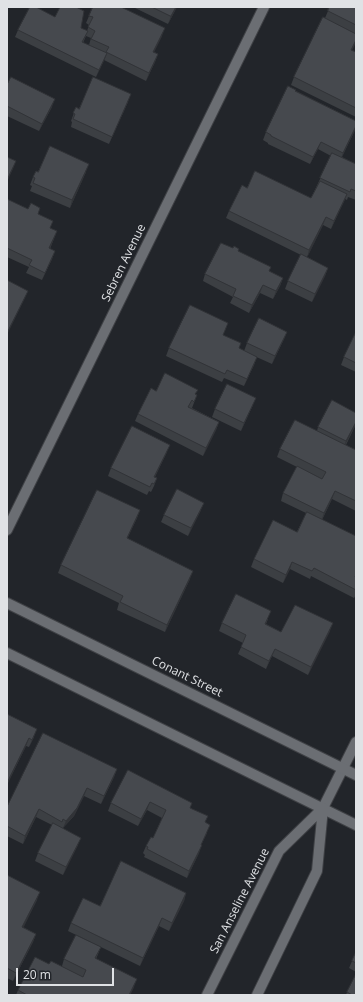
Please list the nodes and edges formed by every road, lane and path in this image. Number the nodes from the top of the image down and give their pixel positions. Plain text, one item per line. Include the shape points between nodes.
1 (264, 7) edge
2 (7, 530) edge
3 (7, 603) edge
4 (7, 653) edge
5 (356, 742) edge
6 (343, 768) junction
7 (356, 775) edge
8 (323, 808) junction
9 (356, 825) edge
10 (207, 995) edge
11 (257, 995) edge

1 - 2 street, Sebren Avenue
3 - 6 street, Conant Street
4 - 8 street
5 - 6 street, San Anseline Avenue
6 - 7 street, Conant Street
6 - 8 street, San Anseline Avenue
8 - 9 street
8 - 10 street, San Anseline Avenue via 279,851
8 - 11 street, San Anseline Avenue via 317,871

